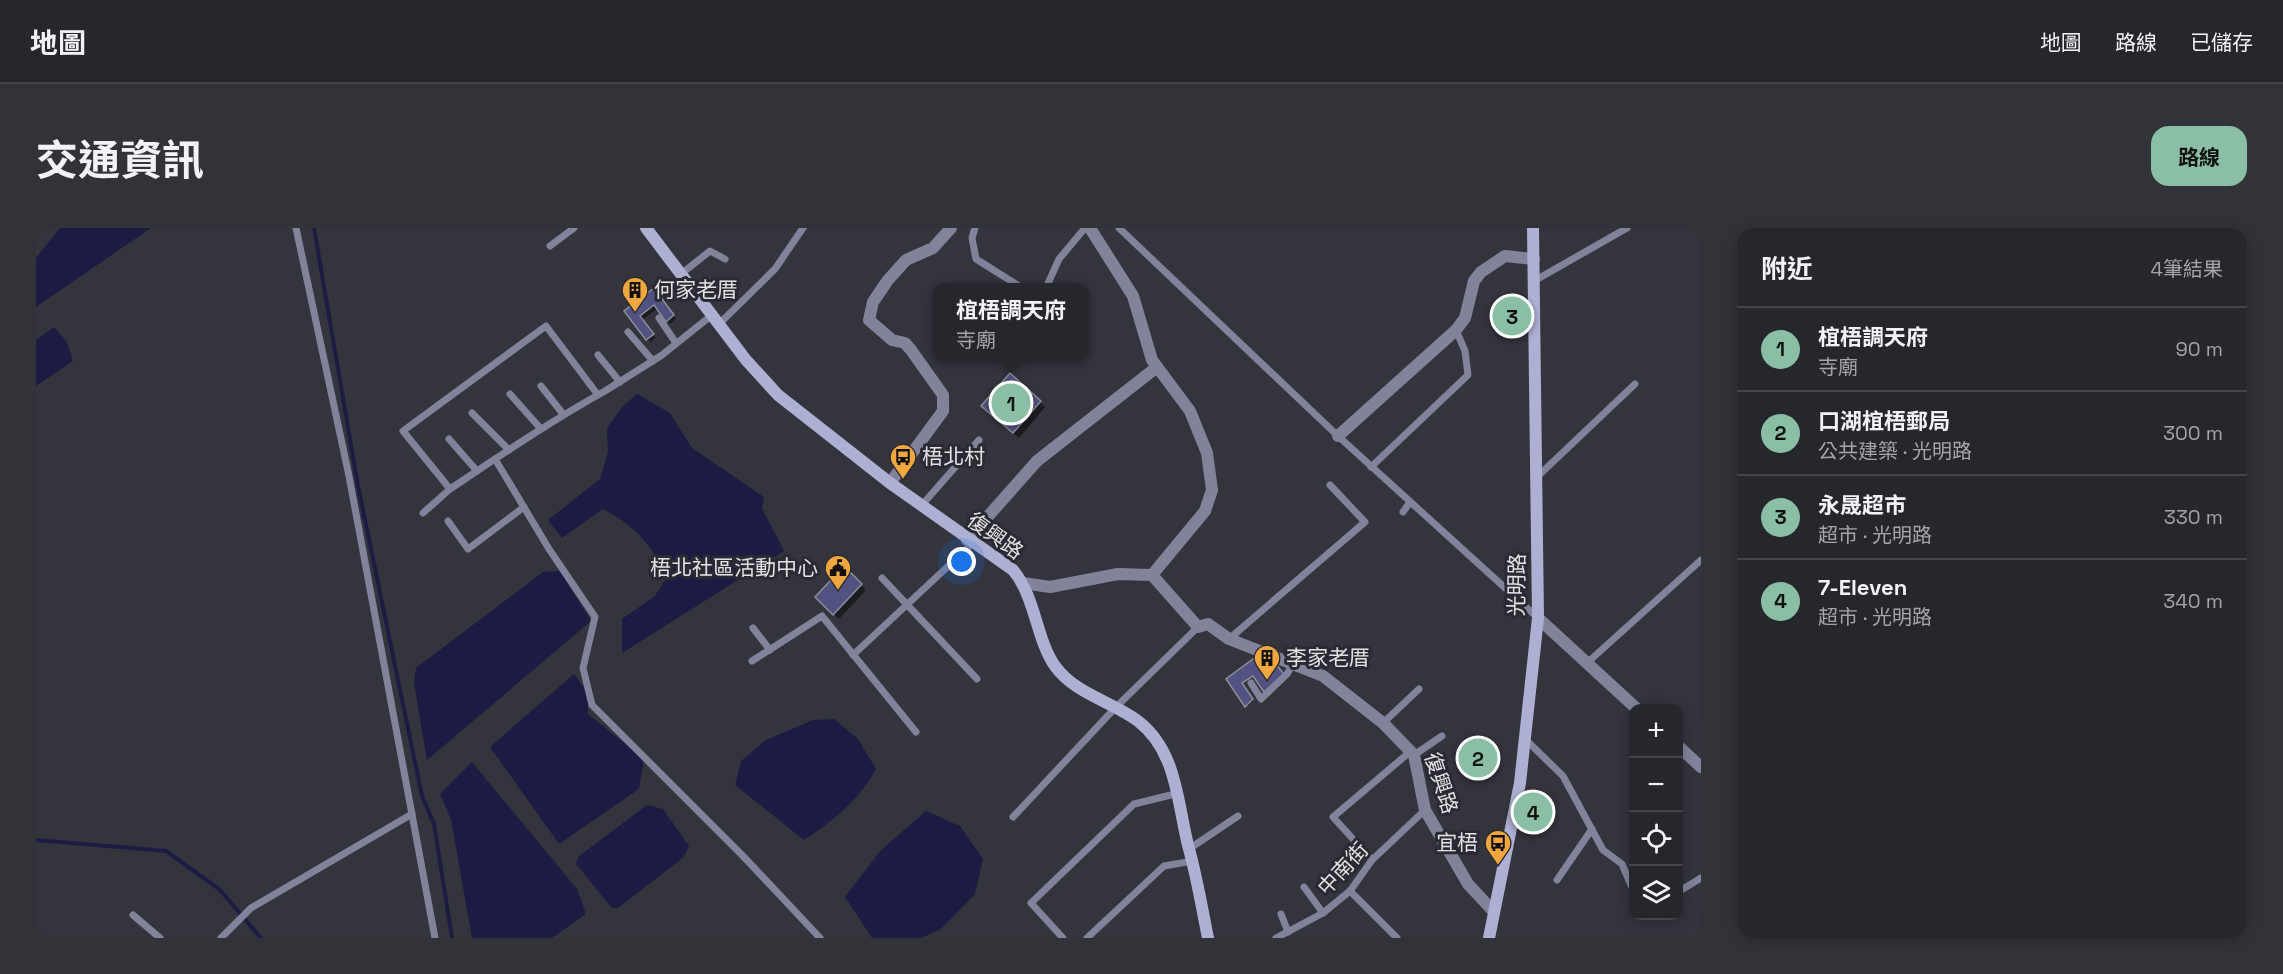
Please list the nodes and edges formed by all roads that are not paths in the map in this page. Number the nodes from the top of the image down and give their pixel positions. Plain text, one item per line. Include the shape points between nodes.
1 (296, 228) edge
2 (574, 228) edge
3 (645, 228) edge
4 (804, 228) edge
5 (951, 228) edge
6 (975, 228) edge
7 (1085, 228) edge
8 (1090, 228) edge
9 (1119, 228) edge
10 (1533, 228) edge
11 (1627, 228) edge
12 (550, 246) dead end
13 (725, 258) dead end
14 (1534, 259) junction
15 (681, 274) junction
16 (1534, 281) junction
17 (1014, 283) edge
18 (1048, 283) edge
19 (659, 318) dead end
20 (715, 319) junction
21 (1456, 330) junction
22 (628, 332) dead end
23 (676, 343) junction
24 (598, 355) dead end
25 (652, 361) junction
26 (1157, 367) junction
27 (620, 382) junction
28 (1635, 384) dead end
29 (541, 386) dead end
30 (510, 394) dead end
31 (598, 395) junction
32 (472, 413) dead end
33 (563, 414) junction
34 (541, 429) junction
35 (1338, 436) junction
36 (449, 439) dead end
37 (979, 440) dead end
38 (509, 450) junction
39 (495, 459) junction
40 (1371, 467) junction
41 (477, 471) junction
42 (1537, 477) junction
43 (890, 483) junction
44 (1330, 485) dead end
45 (450, 489) junction
46 (1410, 502) junction
47 (921, 506) junction
48 (524, 507) junction
49 (1403, 512) dead end
50 (423, 513) dead end
51 (448, 521) dead end
52 (970, 542) junction
53 (1701, 560) edge
54 (1152, 575) junction
55 (882, 578) dead end
56 (1023, 583) junction
57 (908, 603) junction
58 (1538, 618) junction
59 (1198, 627) junction
60 (753, 628) dead end
61 (1229, 639) junction
62 (770, 650) junction
63 (853, 655) junction
64 (752, 662) dead end
65 (1587, 663) junction
66 (1293, 664) junction
67 (977, 679) dead end
68 (1251, 683) dead end
69 (1419, 689) dead end
70 (1633, 704) edge
71 (1115, 708) junction
72 (1383, 723) junction
73 (916, 732) dead end
74 (1442, 736) dead end
75 (1525, 738) junction
76 (1683, 751) edge
77 (1412, 753) junction
78 (1701, 767) edge
79 (1179, 793) junction
80 (1425, 810) junction
81 (412, 814) junction
82 (1238, 816) dead end
83 (1013, 817) dead end
84 (1592, 829) junction
85 (1191, 855) junction
86 (1372, 860) junction
87 (1701, 878) edge
88 (1557, 880) dead end
89 (1629, 880) edge
90 (1304, 887) dead end
91 (1683, 889) edge
92 (1350, 891) junction
93 (1494, 912) junction
94 (1323, 913) junction
95 (1281, 914) dead end
96 (133, 915) dead end
97 (1288, 932) junction
98 (160, 938) edge
99 (221, 938) edge
100 (435, 938) edge
101 (820, 938) edge
102 (1063, 938) edge
103 (1087, 938) edge
104 (1208, 938) edge
105 (1276, 938) edge
106 (1397, 938) edge
107 (1489, 938) edge

1 - 81 lane via 349,476
2 - 12 lane
3 - 15 street, 復興路
4 - 20 lane via 775,269
5 - 43 street via 933,248 906,260 873,302 869,320 892,340 905,343 943,395 943,411
6 - 17 lane via 972,238 976,259
7 - 18 lane via 1059,260
8 - 26 street via 1133,296
9 - 35 lane
10 - 14 street, 光明路
11 - 16 lane
13 - 15 lane via 710,251
14 - 16 street, 光明路
14 - 21 street via 1505,256 1481,272 1474,281 1465,318
15 - 20 street, 復興路
16 - 42 street, 光明路
19 - 23 lane
20 - 23 lane
20 - 43 street, 復興路 via 778,395
21 - 35 street
21 - 40 lane via 1465,351 1468,375
22 - 25 lane
23 - 25 lane
24 - 27 lane
25 - 27 lane
26 - 52 street via 1037,461
26 - 54 street via 1190,411 1207,453 1212,490 1205,512
27 - 31 lane
28 - 42 lane
29 - 33 lane
30 - 34 lane
31 - 33 lane
31 - 45 lane via 546,326 403,431
32 - 38 lane
33 - 34 lane
34 - 38 lane
35 - 40 lane
36 - 41 lane
37 - 47 lane
38 - 39 lane
39 - 41 lane
39 - 48 lane
40 - 46 lane
41 - 45 lane
42 - 58 street, 光明路
43 - 47 street, 復興路
44 - 61 lane via 1365,522
45 - 50 lane
46 - 49 lane
46 - 58 lane
47 - 52 street, 復興路
48 - 51 lane via 468,549
48 - 101 lane via 595,617 583,668 592,705
52 - 56 street, 復興路 via 1013,570
52 - 57 lane
53 - 65 lane
54 - 56 street via 1118,574 1050,587
54 - 59 street
55 - 57 lane
56 - 71 street, 復興路 via 1054,664 1070,683
57 - 63 lane
57 - 67 lane
58 - 65 street
58 - 75 street, 光明路
59 - 61 street, 復興路 via 1209,624
59 - 71 lane
60 - 62 lane
61 - 66 street, 復興路
62 - 63 lane via 822,616
62 - 64 lane
63 - 73 lane
65 - 70 street
66 - 68 lane via 1261,699
66 - 72 street, 復興路 via 1323,676
69 - 72 lane
71 - 79 street, 復興路 via 1138,721 1158,743
71 - 83 lane
72 - 77 street, 復興路
74 - 77 lane
75 - 84 lane via 1563,776
75 - 93 street, 光明路
76 - 78 street
77 - 80 street, 復興路
77 - 86 lane via 1333,817
79 - 85 street, 復興路
79 - 102 lane via 1134,804 1031,903
80 - 86 lane, 中南街
80 - 93 street, 復興路 via 1468,884
81 - 99 lane via 251,908
81 - 100 lane
82 - 85 lane
84 - 88 lane
84 - 89 lane via 1604,850 1622,864
85 - 103 lane via 1164,866
85 - 104 street, 復興路
86 - 92 lane, 中南街
87 - 91 lane
90 - 94 lane
92 - 94 lane, 中南街
92 - 106 lane
93 - 107 street, 光明路
94 - 97 lane, 中南街
95 - 97 lane
96 - 98 lane
97 - 105 lane, 中南街

